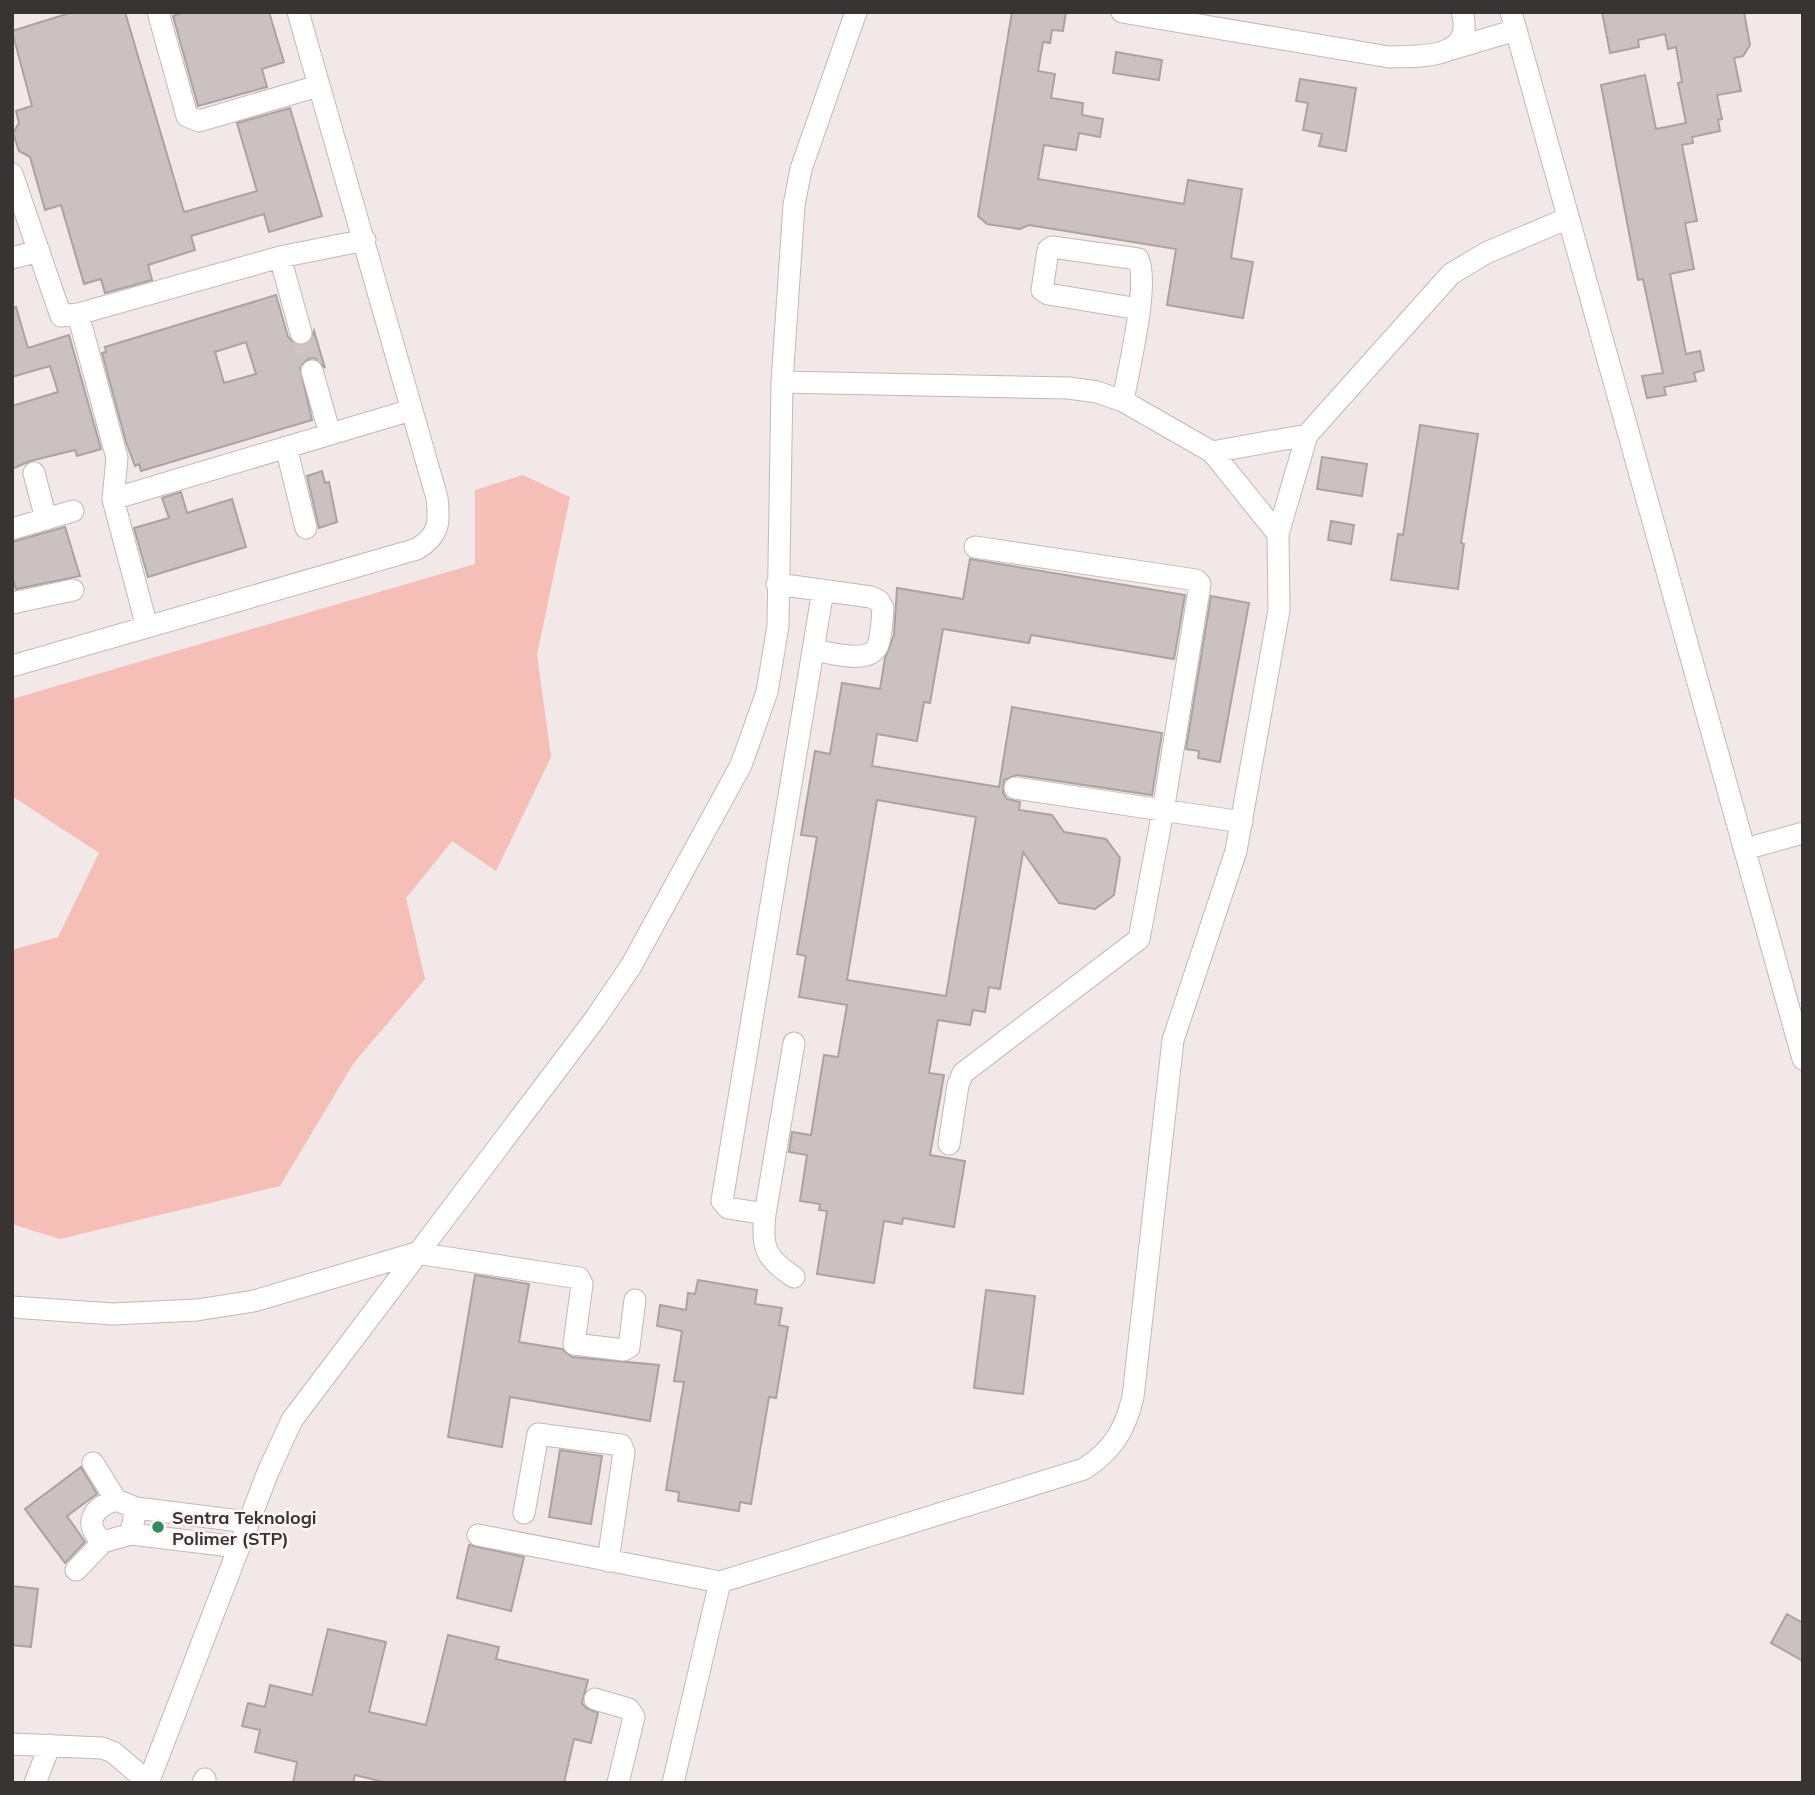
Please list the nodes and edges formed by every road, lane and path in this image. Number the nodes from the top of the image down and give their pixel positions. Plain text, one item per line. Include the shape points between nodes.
1 (158, 12) edge
2 (298, 12) edge
3 (856, 12) edge
4 (1122, 12) edge
5 (1462, 12) edge
6 (1513, 21) edge
7 (1452, 49) junction
8 (318, 86) junction
9 (12, 174) edge
10 (1566, 219) junction
11 (365, 240) junction
12 (39, 251) junction
13 (280, 257) junction
14 (12, 258) edge
15 (1139, 310) junction
16 (78, 314) junction
17 (301, 333) tunnel mouth
18 (312, 371) tunnel mouth
19 (782, 382) junction
20 (1123, 401) junction
21 (411, 410) junction
22 (330, 434) junction
23 (1307, 435) junction
24 (286, 447) junction
25 (1212, 452) junction
26 (34, 473) dead end
27 (113, 499) junction
28 (74, 511) dead end
29 (46, 519) junction
30 (306, 528) dead end
31 (12, 529) edge
32 (1278, 534) junction
33 (975, 547) dead end
34 (776, 584) junction
35 (73, 590) dead end
36 (823, 590) junction
37 (12, 603) edge
38 (147, 627) junction
39 (813, 650) junction
40 (12, 666) edge
41 (1015, 788) dead end
42 (1163, 811) junction
43 (1242, 822) junction
44 (1803, 833) edge
45 (1745, 849) junction
46 (794, 1043) dead end
47 (1803, 1059) edge
48 (949, 1144) dead end
49 (765, 1214) junction
50 (416, 1253) junction
51 (794, 1277) dead end
52 (635, 1300) dead end
53 (12, 1307) edge
54 (93, 1463) dead end
55 (126, 1504) junction
56 (524, 1513) dead end
57 (248, 1522) junction
58 (131, 1534) junction
59 (478, 1535) dead end
60 (103, 1542) junction
61 (239, 1547) junction
62 (608, 1561) junction
63 (76, 1570) dead end
64 (720, 1582) junction
65 (595, 1699) dead end
66 (12, 1744) edge
67 (50, 1745) junction
68 (148, 1782) edge
69 (34, 1783) edge
70 (618, 1783) edge
71 (673, 1783) edge

1 - 8 lane via 187,116 192,120
2 - 8 lane
3 - 19 lane via 798,181
4 - 7 lane via 1389,57 1430,56
5 - 7 lane via 1465,22 1460,42
6 - 7 lane
6 - 10 lane
8 - 11 lane
9 - 12 lane
10 - 23 lane via 1486,253 1451,274
10 - 45 lane
11 - 13 lane
11 - 21 lane
12 - 14 lane
12 - 16 lane via 59,313 66,317
13 - 16 lane
13 - 17 lane
15 - 15 lane via 1143,269 1138,259 1048,250 1042,290 1048,294
15 - 20 lane
16 - 27 lane via 117,458
18 - 22 lane
19 - 20 lane via 1069,388 1097,391
19 - 34 lane
20 - 25 lane
21 - 22 lane
21 - 38 lane via 437,498 439,519 432,540 417,549
22 - 24 lane
23 - 25 lane
23 - 32 lane
24 - 27 lane
24 - 30 lane
25 - 32 lane
26 - 29 lane
27 - 38 lane
28 - 29 lane
29 - 31 lane
32 - 43 lane via 1279,610
33 - 42 lane via 1200,584
34 - 36 lane
34 - 50 lane via 775,656 757,726 741,765 631,966
35 - 37 lane
36 - 39 lane
36 - 39 lane via 879,601 883,608 878,646 871,654 859,656
38 - 40 lane
39 - 49 lane via 723,1201 728,1208
41 - 42 lane
42 - 43 lane
42 - 48 lane via 1139,939 963,1073
43 - 64 lane via 1228,881 1173,1040 1133,1397 1117,1440 1084,1469
44 - 45 lane
45 - 47 lane
46 - 49 lane
49 - 51 lane via 768,1256
50 - 52 lane via 579,1278 582,1284 573,1337 579,1346 628,1350
50 - 53 lane via 254,1301 197,1310 113,1314
50 - 57 lane via 292,1420
54 - 55 lane
55 - 57 lane
55 - 58 lane
55 - 60 lane via 104,1504 93,1514 92,1530
56 - 62 lane via 538,1434 621,1445 625,1452
57 - 61 lane
58 - 60 lane
58 - 61 lane
59 - 62 lane
60 - 63 lane
61 - 68 lane
62 - 64 lane
64 - 71 lane
65 - 70 lane via 629,1709 634,1717
66 - 67 lane
67 - 68 lane via 113,1752
67 - 69 lane

